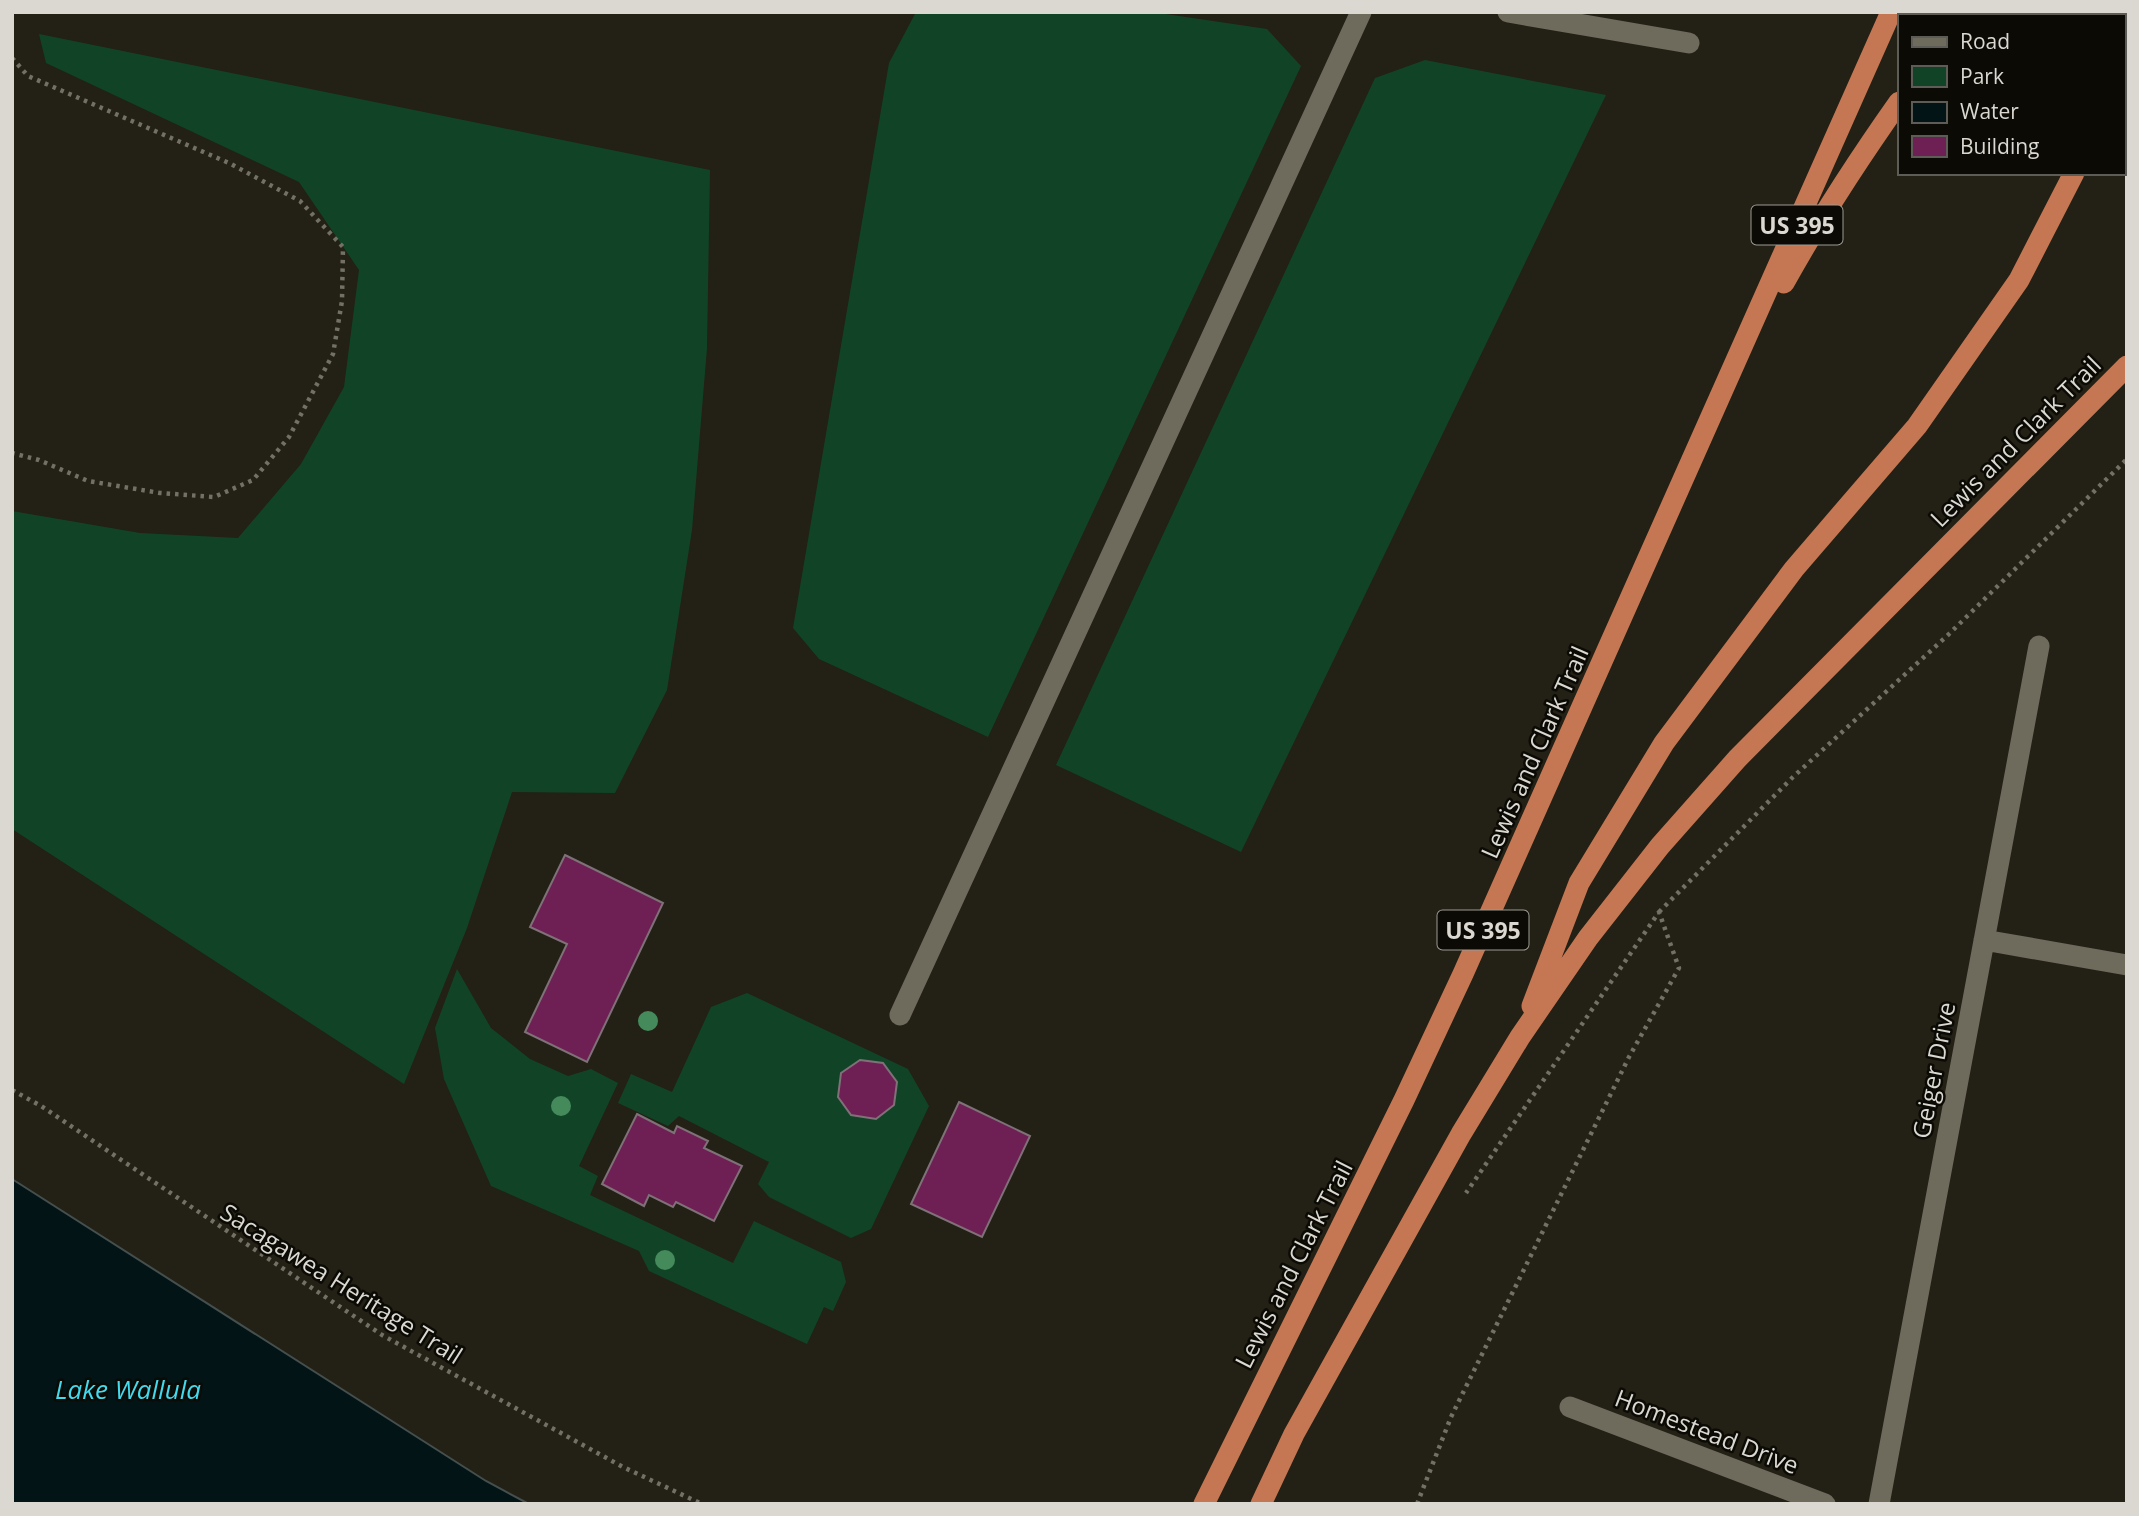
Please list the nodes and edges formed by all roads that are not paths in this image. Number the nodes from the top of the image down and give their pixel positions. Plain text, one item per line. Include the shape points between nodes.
1 (1361, 12) edge
2 (1508, 12) edge
3 (1891, 12) edge
4 (1689, 43) dead end
5 (1898, 103) edge
6 (2073, 175) edge
7 (2127, 366) edge
8 (1701, 437) junction
9 (2039, 646) dead end
10 (1984, 940) junction
11 (2127, 965) edge
12 (900, 1015) dead end
13 (1520, 1037) junction
14 (1570, 1407) dead end
15 (1204, 1504) edge
16 (1261, 1504) edge
17 (1825, 1504) edge
18 (1879, 1504) edge

1 - 12 street
2 - 4 street
3 - 8 highway, Lewis and Clark Trail / US 395
5 - 8 highway via 1803,248
6 - 13 highway via 2019,280 1917,426 1794,569 1664,743 1578,883
7 - 13 highway, Lewis and Clark Trail via 1737,759 1660,846 1588,938
8 - 15 highway, Lewis and Clark Trail / US 395 via 1463,974
9 - 10 street, Geiger Drive
10 - 11 street
10 - 18 street, Geiger Drive
13 - 16 highway, Lewis and Clark Trail via 1294,1434
14 - 17 street, Homestead Drive

